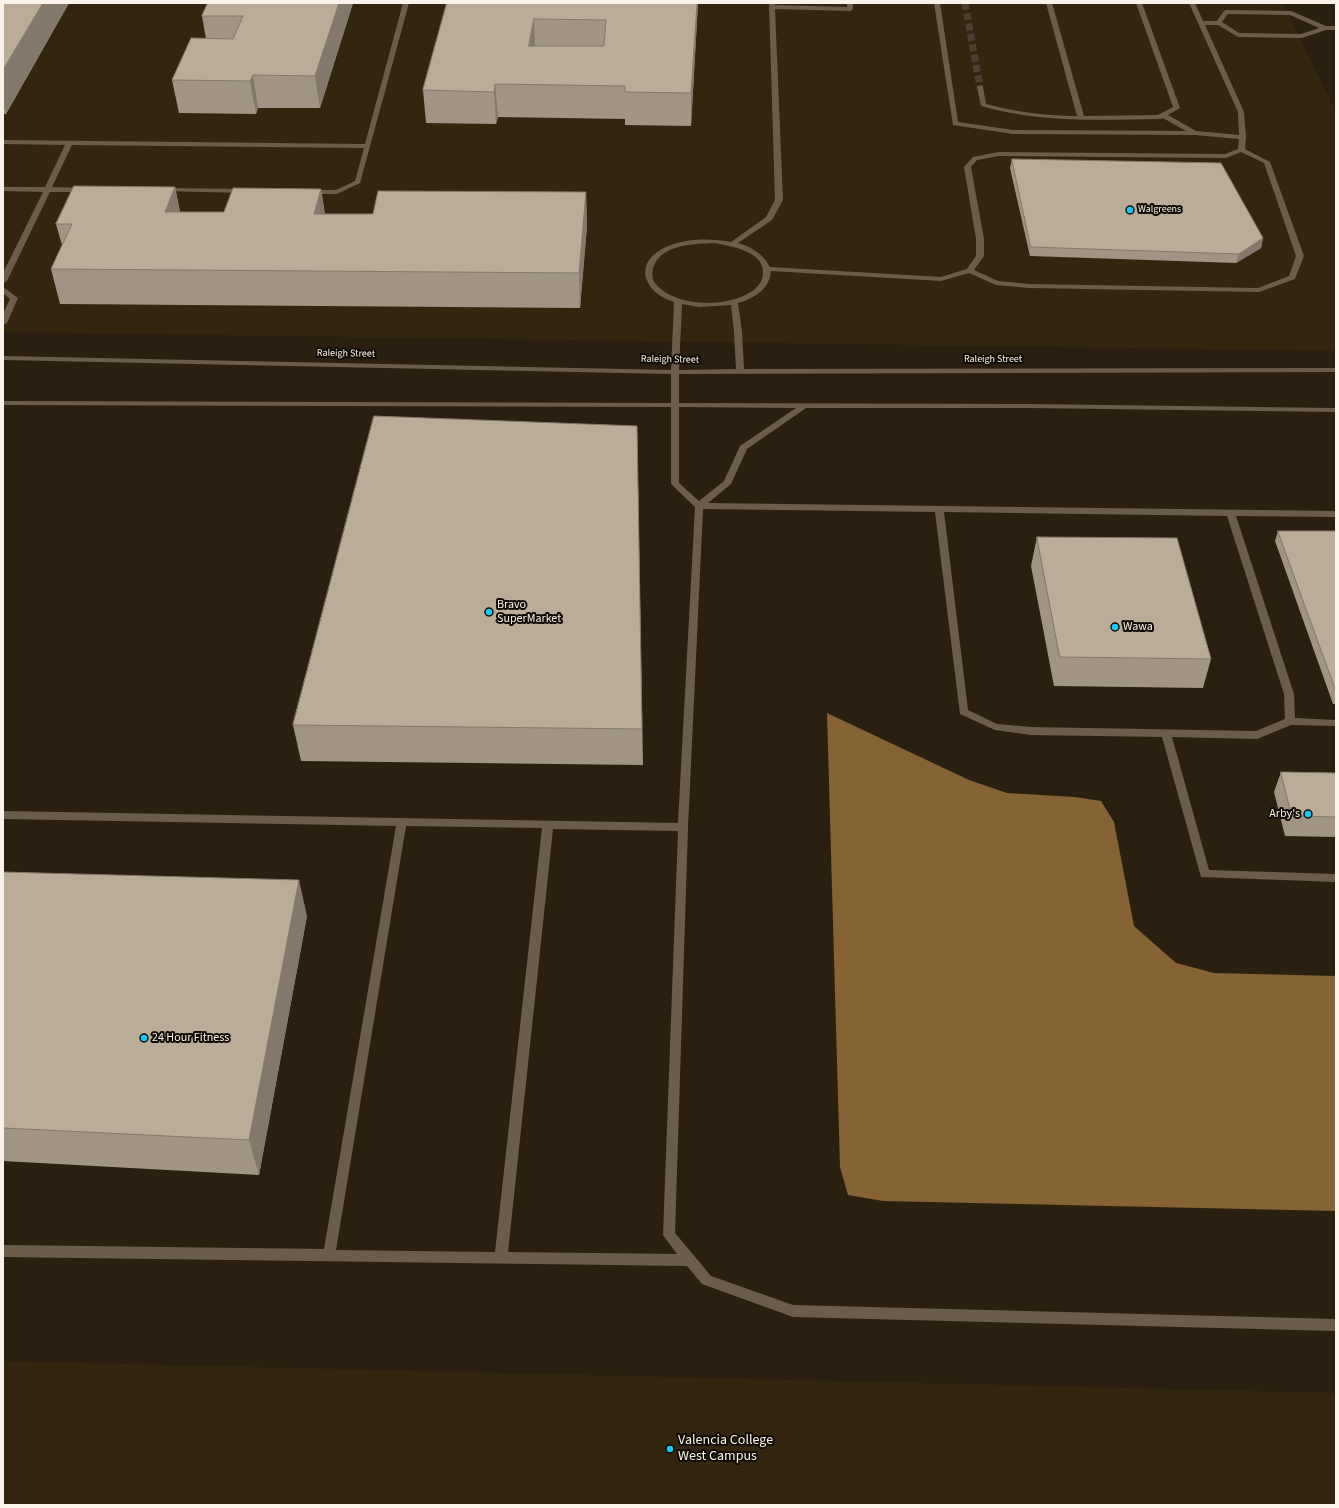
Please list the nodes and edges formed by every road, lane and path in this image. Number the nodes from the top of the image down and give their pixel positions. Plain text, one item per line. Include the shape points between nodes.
1 (406, 3) edge
2 (850, 3) edge
3 (937, 3) edge
4 (1049, 3) edge
5 (1139, 3) edge
6 (1192, 3) edge
7 (772, 5) edge
8 (1200, 23) junction
9 (1219, 23) junction
10 (1325, 28) junction
11 (1336, 28) edge
12 (980, 87) tunnel mouth
13 (1163, 115) junction
14 (1080, 118) junction
15 (1195, 133) junction
16 (1243, 137) junction
17 (3, 142) edge
18 (70, 142) junction
19 (368, 146) junction
20 (1241, 150) junction
21 (3, 189) edge
22 (47, 189) junction
23 (94, 190) edge
24 (156, 190) edge
25 (251, 191) edge
26 (298, 192) edge
27 (732, 244) junction
28 (767, 269) junction
29 (970, 271) junction
30 (3, 281) edge
31 (3, 289) edge
32 (678, 300) junction
33 (734, 302) junction
34 (3, 323) edge
35 (3, 358) edge
36 (1336, 370) edge
37 (675, 372) junction
38 (740, 372) junction
39 (3, 403) edge
40 (676, 405) junction
41 (805, 405) junction
42 (1336, 410) edge
43 (699, 506) junction
44 (938, 510) junction
45 (1231, 514) junction
46 (1336, 514) edge
47 (1290, 721) junction
48 (1336, 723) edge
49 (1166, 734) junction
50 (3, 815) edge
51 (402, 821) junction
52 (548, 824) junction
53 (683, 826) junction
54 (1336, 878) edge
55 (3, 1251) edge
56 (329, 1256) junction
57 (502, 1258) junction
58 (690, 1260) junction
59 (1336, 1325) edge

1 - 19 street
2 - 7 street via 850,9
3 - 15 street via 955,124 1013,132
4 - 14 street
5 - 13 street via 1177,108
6 - 8 street
7 - 27 street via 778,200 769,218
8 - 9 street
8 - 16 street via 1241,112
9 - 10 street via 1238,35 1302,36
9 - 10 street via 1226,12 1291,13
10 - 11 street
12 - 14 street via 983,106 1008,112
13 - 14 street
13 - 15 street
15 - 16 street
16 - 20 street
17 - 18 street
18 - 19 street
18 - 22 street
19 - 26 street via 358,182 337,192
20 - 29 street via 1226,156 1033,153 975,158 967,167 980,238 980,256
20 - 29 street via 1267,162 1300,256 1292,277 1259,290 1037,287 996,283
21 - 22 street
22 - 23 street
22 - 30 street
24 - 25 street
27 - 28 street via 749,250 761,259
27 - 32 street via 714,241 694,242 676,246 661,253 651,262 648,273 652,284 662,293
28 - 29 street via 941,279
28 - 33 street via 767,279 761,288
31 - 34 street via 14,298
32 - 33 street via 715,305
32 - 37 street
33 - 38 street
35 - 37 street, Raleigh Street
36 - 38 street, Raleigh Street
37 - 38 street, Raleigh Street
37 - 40 street
39 - 40 street
40 - 41 street
40 - 43 street via 675,484
41 - 42 street
41 - 43 street via 743,448 728,482
43 - 44 street
43 - 53 street
44 - 45 street
44 - 49 street via 963,712 995,727 1031,731
45 - 46 street
45 - 47 street via 1289,694
47 - 48 street
47 - 49 street via 1257,735
49 - 54 street via 1205,874
50 - 51 street
51 - 52 street
51 - 56 street
52 - 53 street
52 - 57 street
53 - 58 street via 669,1235
55 - 56 street
56 - 57 street
57 - 58 street
58 - 59 street via 707,1280 793,1311

